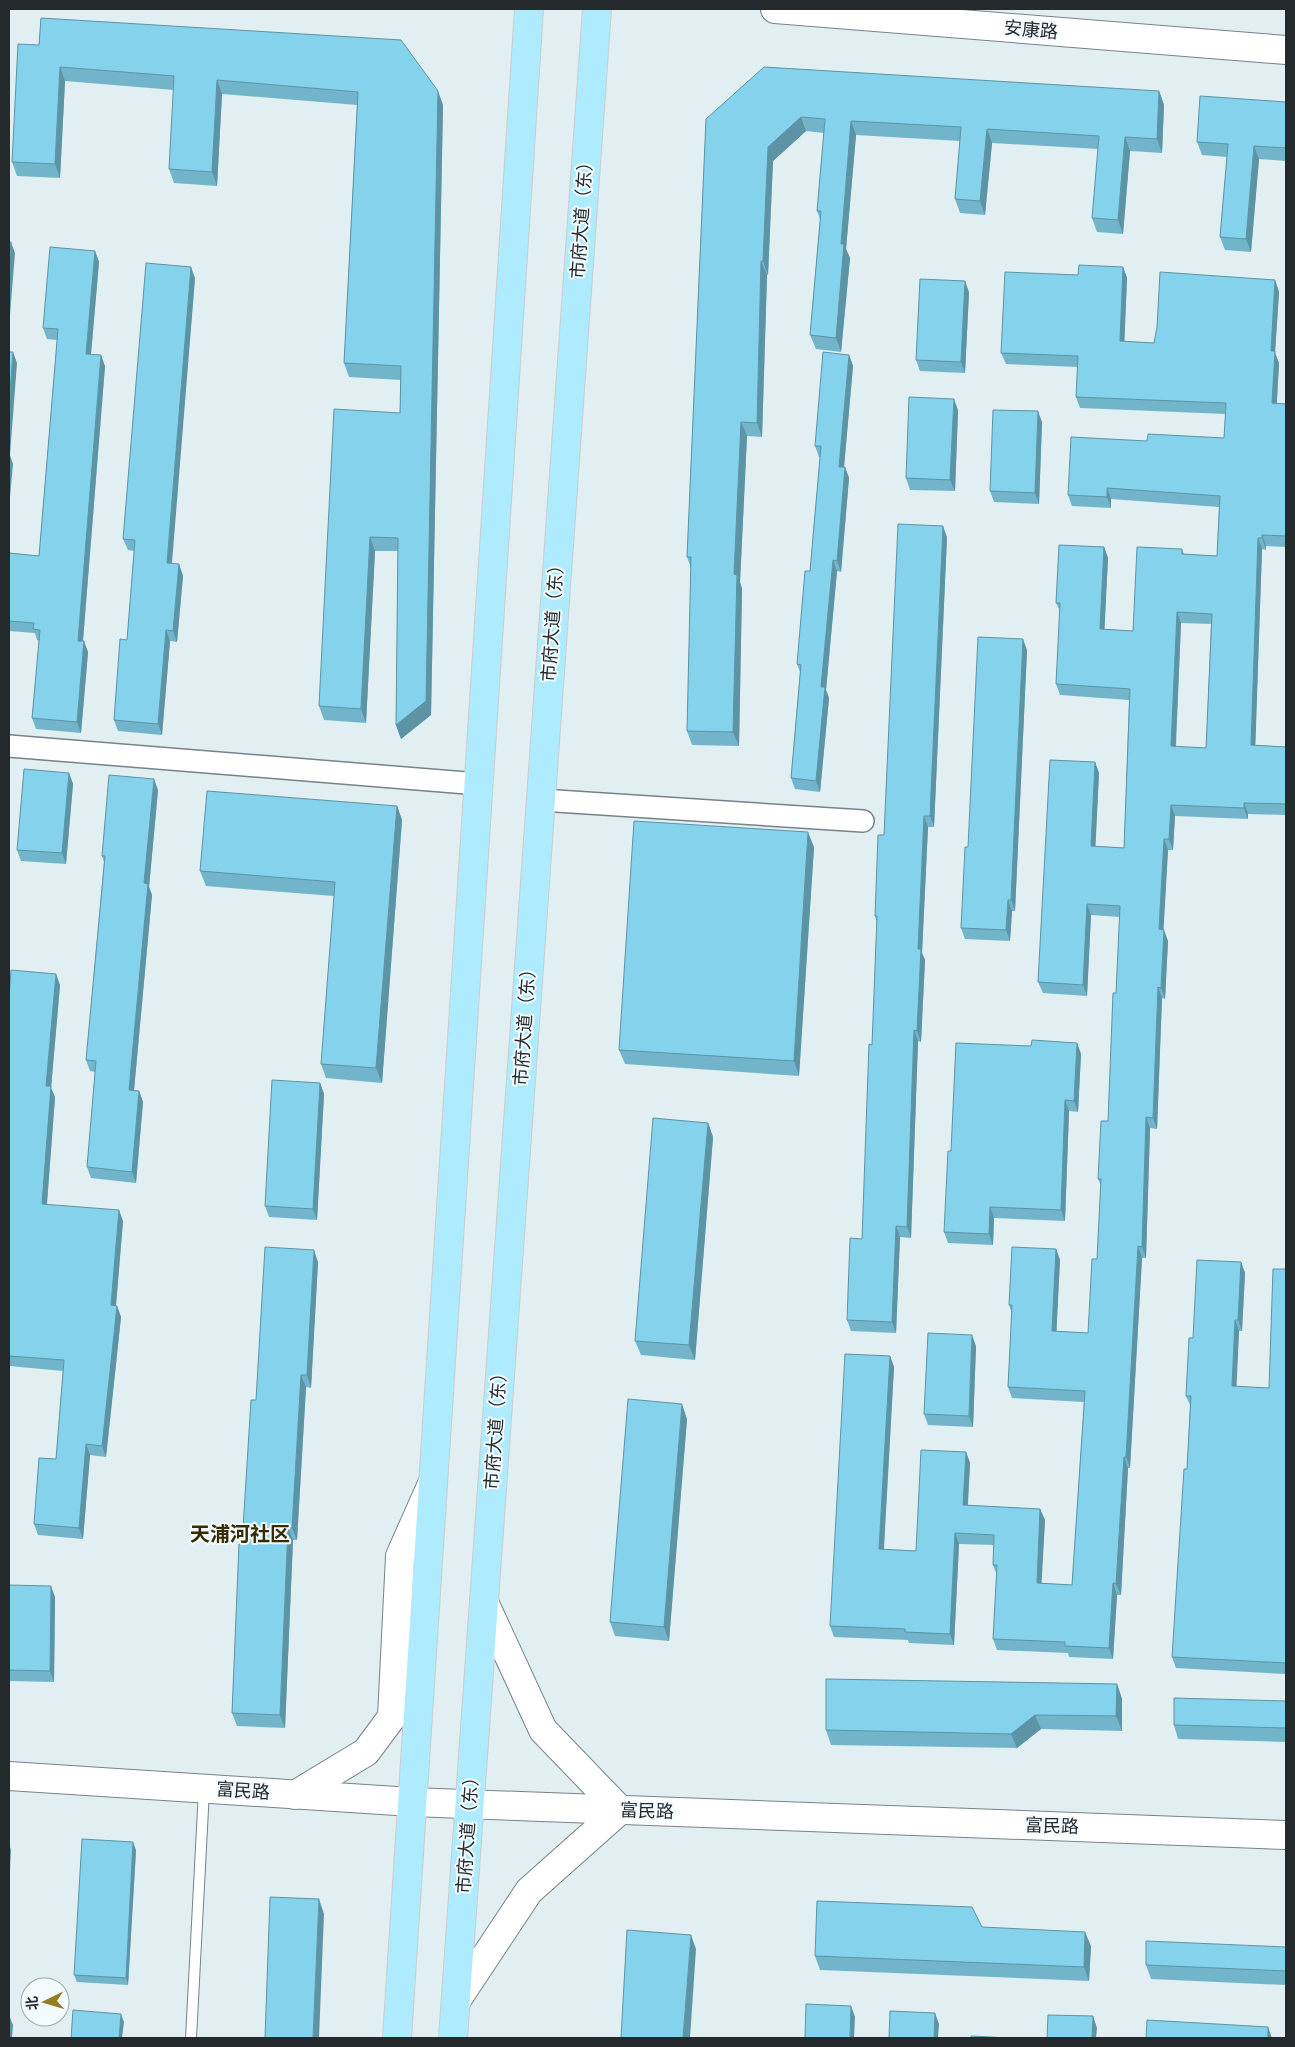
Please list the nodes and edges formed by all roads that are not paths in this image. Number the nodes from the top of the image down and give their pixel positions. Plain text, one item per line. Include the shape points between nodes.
1 (529, 9) edge
2 (597, 9) edge
3 (775, 9) edge
4 (1286, 50) edge
5 (9, 746) edge
6 (479, 784) junction
7 (541, 800) junction
8 (863, 821) dead end
9 (434, 1480) junction
10 (484, 1602) junction
11 (9, 1776) edge
12 (204, 1789) junction
13 (295, 1795) junction
14 (412, 1802) junction
15 (470, 1804) junction
16 (620, 1810) junction
17 (1286, 1835) edge
18 (456, 2001) junction
19 (191, 2038) edge
20 (397, 2038) edge
21 (453, 2038) edge

1 - 6 main road
2 - 7 main road, 市府大道（东）
3 - 4 street, 安康路
5 - 6 street
6 - 9 main road
7 - 8 street
7 - 10 main road, 市府大道（东）
9 - 13 street via 400,1556 392,1716 366,1752
9 - 14 main road
10 - 15 main road, 市府大道（东）
10 - 16 street via 543,1730
11 - 12 street, 富民路
12 - 13 street, 富民路
12 - 19 lane
13 - 14 street, 富民路
14 - 15 street, 富民路
14 - 20 main road
15 - 16 street, 富民路
15 - 18 main road, 市府大道（东）
16 - 17 street, 富民路
16 - 18 street via 530,1891
18 - 21 main road, 市府大道（东）

